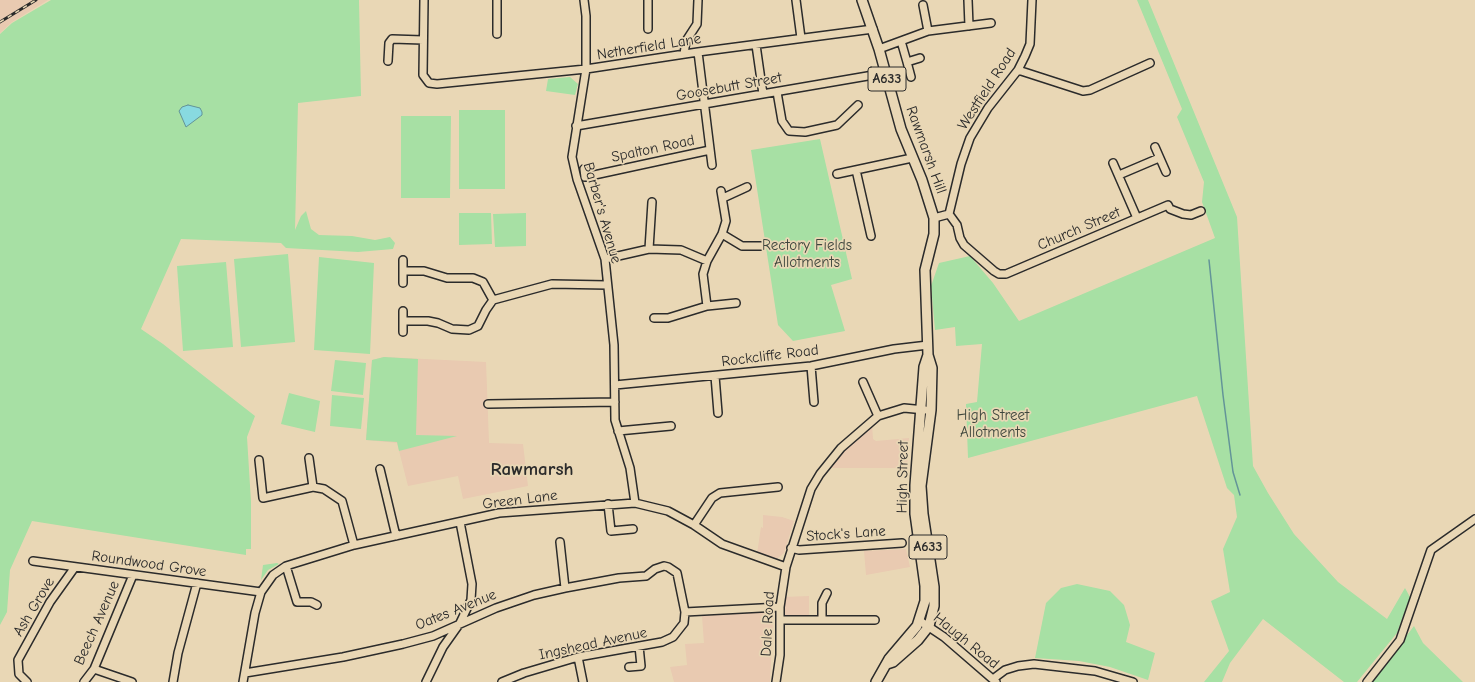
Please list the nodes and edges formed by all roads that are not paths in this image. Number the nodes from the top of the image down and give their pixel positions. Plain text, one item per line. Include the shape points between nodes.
1 (424, 0) edge
2 (497, 0) edge
3 (584, 0) edge
4 (648, 0) edge
5 (698, 0) edge
6 (796, 0) edge
7 (862, 0) edge
8 (968, 0) edge
9 (1032, 0) edge
10 (922, 9) dead end
11 (991, 23) dead end
12 (969, 26) junction
13 (648, 29) dead end
14 (873, 29) junction
15 (928, 31) junction
16 (497, 34) dead end
17 (801, 38) junction
18 (424, 40) junction
19 (901, 41) junction
20 (756, 45) junction
21 (879, 49) junction
22 (698, 52) junction
23 (684, 54) junction
24 (920, 58) dead end
25 (388, 61) dead end
26 (907, 62) junction
27 (1150, 63) dead end
28 (586, 69) junction
29 (1018, 70) junction
30 (885, 73) junction
31 (911, 77) dead end
32 (778, 92) junction
33 (763, 94) junction
34 (705, 104) junction
35 (858, 105) dead end
36 (576, 126) junction
37 (1155, 147) dead end
38 (710, 150) junction
39 (912, 158) junction
40 (1159, 158) junction
41 (1113, 163) dead end
42 (712, 165) dead end
43 (584, 169) dead end
44 (856, 170) junction
45 (1166, 172) dead end
46 (837, 174) dead end
47 (1119, 175) junction
48 (747, 187) dead end
49 (652, 202) dead end
50 (1201, 211) dead end
51 (949, 214) junction
52 (934, 218) junction
53 (1137, 218) junction
54 (722, 234) junction
55 (871, 236) dead end
56 (761, 246) dead end
57 (649, 249) junction
58 (605, 259) junction
59 (403, 260) dead end
60 (706, 261) junction
61 (403, 271) junction
62 (403, 283) dead end
63 (607, 285) junction
64 (493, 300) junction
65 (736, 303) dead end
66 (707, 306) junction
67 (403, 310) dead end
68 (654, 318) dead end
69 (403, 321) junction
70 (403, 332) dead end
71 (928, 345) junction
72 (928, 355) junction
73 (811, 366) junction
74 (715, 376) junction
75 (863, 382) dead end
76 (615, 385) junction
77 (615, 402) junction
78 (814, 402) dead end
79 (488, 404) dead end
80 (920, 409) junction
81 (931, 410) junction
82 (718, 413) dead end
83 (878, 416) junction
84 (670, 426) dead end
85 (618, 431) junction
86 (309, 458) dead end
87 (259, 460) dead end
88 (380, 469) dead end
89 (313, 487) junction
90 (778, 488) dead end
91 (635, 503) junction
92 (608, 504) junction
93 (1475, 519) edge
94 (460, 522) junction
95 (694, 524) junction
96 (633, 529) dead end
97 (396, 536) junction
98 (560, 542) dead end
99 (902, 543) dead end
100 (354, 545) junction
101 (791, 548) junction
102 (33, 561) dead end
103 (286, 566) junction
104 (75, 567) junction
105 (786, 567) junction
106 (133, 575) junction
107 (197, 583) junction
108 (565, 588) junction
109 (261, 592) junction
110 (826, 593) dead end
111 (317, 605) dead end
112 (780, 607) junction
113 (685, 612) junction
114 (780, 620) junction
115 (822, 620) junction
116 (876, 620) dead end
117 (920, 621) junction
118 (460, 623) junction
119 (928, 626) junction
120 (639, 646) junction
121 (578, 657) junction
122 (887, 664) junction
123 (629, 667) dead end
124 (94, 669) junction
125 (245, 673) junction
126 (994, 680) edge
127 (27, 682) edge
128 (84, 682) edge
129 (132, 682) edge
130 (173, 682) edge
131 (244, 682) edge
132 (426, 682) edge
133 (502, 682) edge
134 (584, 682) edge
135 (776, 682) edge
136 (876, 682) edge
137 (1133, 682) edge
138 (1367, 682) edge

1 - 18 street
2 - 16 street
3 - 28 street, Barber's Avenue
4 - 13 street
5 - 23 street via 697,24 686,41
6 - 17 street
7 - 14 main road, Rawmarsh Hill / A633
8 - 12 street
9 - 29 street, Westfield Road via 1030,44
10 - 15 street
11 - 12 street
12 - 15 street
14 - 17 street, Netherfield Lane
14 - 21 main road, Rawmarsh Hill / A633
15 - 19 street
17 - 20 street, Netherfield Lane
18 - 25 street via 392,39
18 - 28 street, Netherfield Lane via 423,75 429,83
19 - 21 street
19 - 26 street
20 - 22 street, Netherfield Lane
20 - 33 street
21 - 30 main road, Rawmarsh Hill / A633
22 - 23 street, Netherfield Lane
22 - 34 street
23 - 28 street, Netherfield Lane
24 - 26 street
26 - 31 street
27 - 29 street via 1084,91
28 - 36 street, Barber's Avenue
29 - 51 street, Westfield Road via 988,108 970,138
30 - 32 street, Goosebutt Street
30 - 39 main road, Rawmarsh Hill / A633
32 - 33 street, Goosebutt Street
32 - 35 street via 782,121 789,131 805,132 837,125
33 - 34 street, Goosebutt Street
34 - 36 street, Goosebutt Street
34 - 38 street
36 - 58 street, Barber's Avenue via 572,157 577,179
37 - 40 street
38 - 42 street
38 - 43 street, Spalton Road via 585,177
39 - 44 street
39 - 52 main road, Rawmarsh Hill / A633 via 925,186
40 - 45 street
40 - 47 street
41 - 47 street
44 - 46 street
44 - 55 street
47 - 53 street
48 - 54 street via 722,195 726,221
49 - 57 street
50 - 53 street, Church Street via 1183,214 1170,209 1168,205
51 - 52 street
51 - 53 street, Church Street via 957,225 964,245 999,274 1006,274
52 - 71 main road, High Street / A633 via 934,234 925,270
54 - 56 street via 742,246
54 - 60 street
57 - 58 street
57 - 60 street via 682,250
58 - 63 street, Barber's Avenue
59 - 61 street
60 - 66 street via 703,274
61 - 62 street
61 - 64 street via 424,271 447,278 473,278 483,282
63 - 64 street via 552,284
63 - 76 street, Barber's Avenue via 614,345
64 - 69 street via 478,326 469,330 452,329 428,321
65 - 66 street
66 - 68 street via 668,318
67 - 69 street
69 - 70 street
71 - 72 main road, High Street / A633
71 - 73 street, Rockcliffe Road via 894,349
72 - 80 main road, High Street / A633 via 924,367
72 - 81 main road, High Street / A633 via 932,368
73 - 74 street, Rockcliffe Road
73 - 78 street
74 - 76 street, Rockcliffe Road
74 - 82 street
75 - 83 street
76 - 77 street, Barber's Avenue
77 - 79 street
77 - 85 street, Barber's Avenue
80 - 81 street
80 - 83 street via 904,408
80 - 117 main road, High Street / A633 via 914,485 915,514 925,586 925,602
81 - 119 main road, High Street / A633 via 921,486 934,597 932,617
83 - 101 street, Dale Road via 841,448 820,474 806,502
84 - 85 street
85 - 91 street, Barber's Avenue via 630,468
86 - 89 street
87 - 89 street via 263,498
88 - 97 street
89 - 100 street via 324,489 342,501
90 - 95 street via 720,492 712,498
91 - 92 street, Green Lane
91 - 95 street, Green Lane via 668,511
92 - 94 street, Green Lane via 515,511
92 - 96 street via 611,531
93 - 138 street via 1431,550 1400,640
94 - 97 street, Green Lane
94 - 118 street via 473,589 470,605
95 - 105 street, Green Lane via 722,544
97 - 100 street, Green Lane
98 - 108 street
99 - 101 street, Stock's Lane via 799,550
100 - 103 street, Green Lane
101 - 105 street, Dale Road
102 - 104 street, Roundwood Grove
103 - 109 street, Green Lane via 273,575
103 - 111 street via 298,602 311,602
104 - 106 street, Roundwood Grove
104 - 127 street, Ash Grove via 50,602 18,660 19,674
105 - 112 street, Dale Road
106 - 107 street, Roundwood Grove
106 - 124 street, Beech Avenue
107 - 109 street, Roundwood Grove
107 - 130 street
108 - 113 street, Oates Avenue via 646,576 661,567 668,567 674,570 679,579
108 - 118 street, Oates Avenue via 534,595
109 - 125 street, Green Lane
110 - 115 street via 822,603
112 - 113 street
112 - 114 street, Dale Road
113 - 120 street, Ingshead Avenue via 684,623 673,637 662,642
114 - 115 street
114 - 135 street, Dale Road via 780,655
115 - 116 street
117 - 119 street, Haugh Road
117 - 122 main road, High Street / A633
118 - 125 street, Oates Avenue via 433,636 403,644
118 - 132 street via 443,648
119 - 122 main road, High Street / A633 via 918,640 893,662
119 - 126 street, Haugh Road
120 - 121 street, Ingshead Avenue
120 - 123 street via 641,666
121 - 133 street, Ingshead Avenue
121 - 134 street
122 - 136 main road, A633
124 - 128 street, Beech Avenue
124 - 129 street
125 - 131 street, Green Lane
126 - 137 street via 1005,670 1034,664 1095,671

